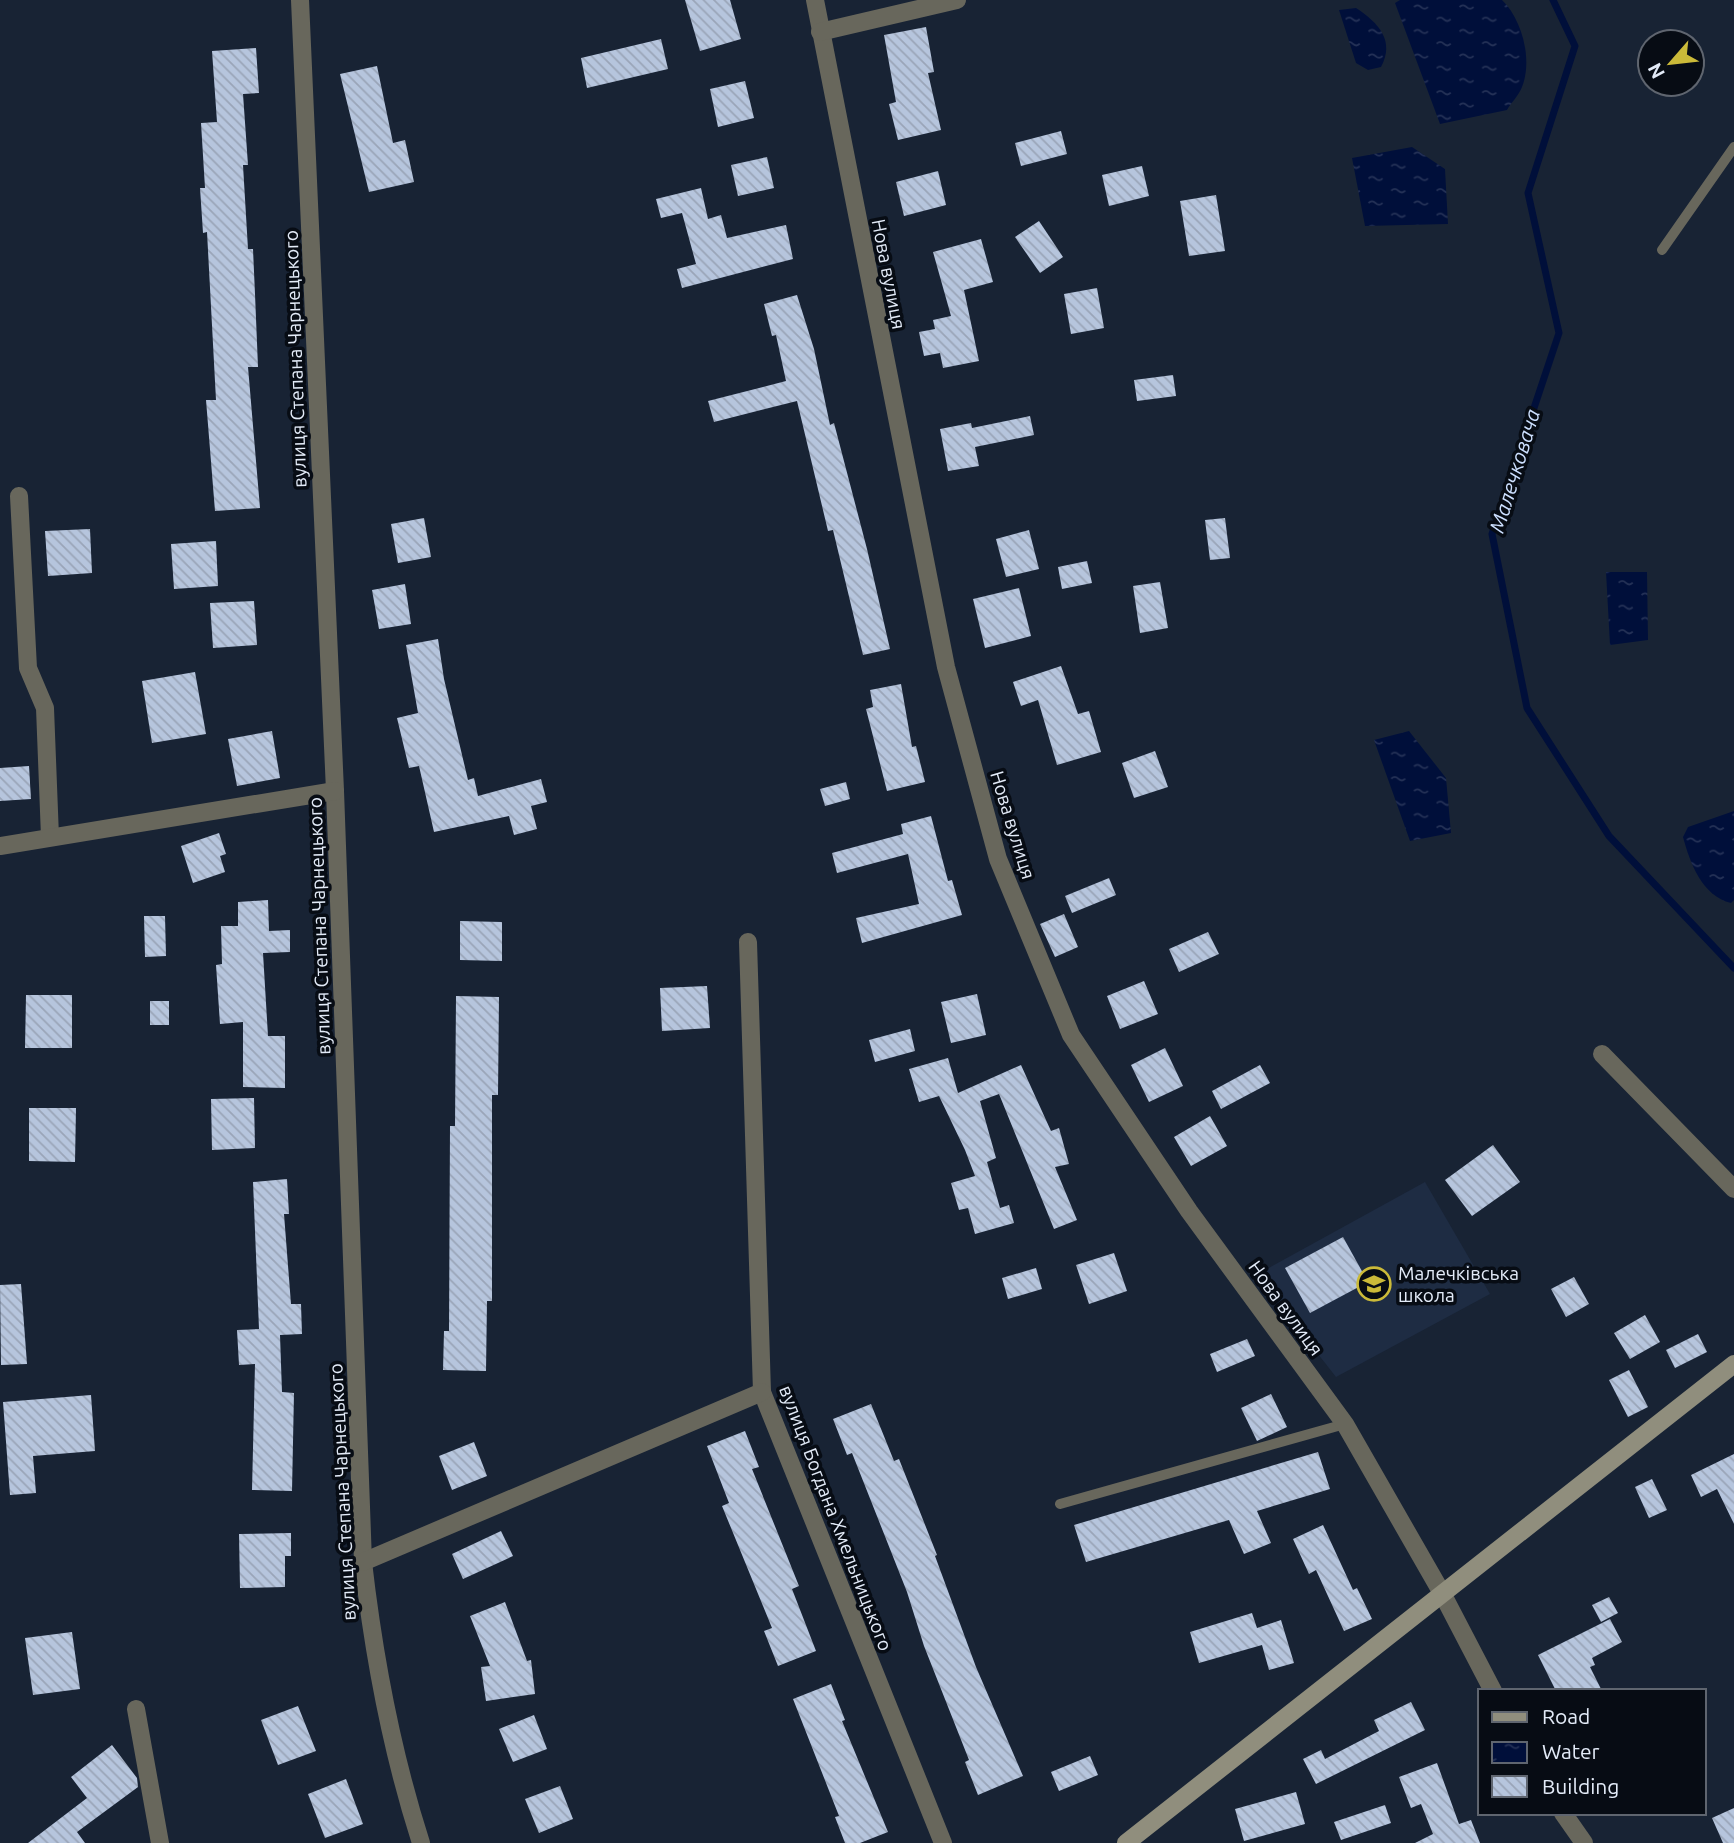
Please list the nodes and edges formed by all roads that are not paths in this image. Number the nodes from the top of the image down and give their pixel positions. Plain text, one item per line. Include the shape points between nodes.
1 (300, 0) edge
2 (815, 0) edge
3 (957, 0) edge
4 (820, 32) junction
5 (1734, 147) edge
6 (1662, 250) dead end
7 (19, 496) dead end
8 (335, 791) junction
9 (50, 837) junction
10 (0, 846) edge
11 (748, 942) dead end
12 (1602, 1054) dead end
13 (1734, 1189) edge
14 (1734, 1364) edge
15 (762, 1392) junction
16 (1345, 1423) junction
17 (1060, 1504) dead end
18 (363, 1562) junction
19 (1443, 1595) junction
20 (1492, 1689) edge
21 (136, 1709) dead end
22 (1564, 1815) edge
23 (160, 1843) edge
24 (421, 1843) edge
25 (943, 1843) edge
26 (1126, 1843) edge
27 (1584, 1843) edge

1 - 8 street, вулиця Степана Чарнецького
2 - 4 street, Нова вулиця
3 - 4 street
4 - 16 street, Нова вулиця via 946,667 998,859 1071,1035 1189,1211
5 - 6 lane
7 - 9 street via 28,668 45,708
8 - 9 street
8 - 18 street, вулиця Степана Чарнецького
9 - 10 street
11 - 15 street, вулиця Богдана Хмельницького
12 - 13 street
14 - 19 street
15 - 18 street
15 - 25 street, вулиця Богдана Хмельницького
16 - 17 lane
16 - 19 street, Нова вулиця
18 - 24 street, вулиця Степана Чарнецького via 373,1656 398,1773
19 - 20 street, Нова вулиця
19 - 26 street
21 - 23 street
22 - 27 street

